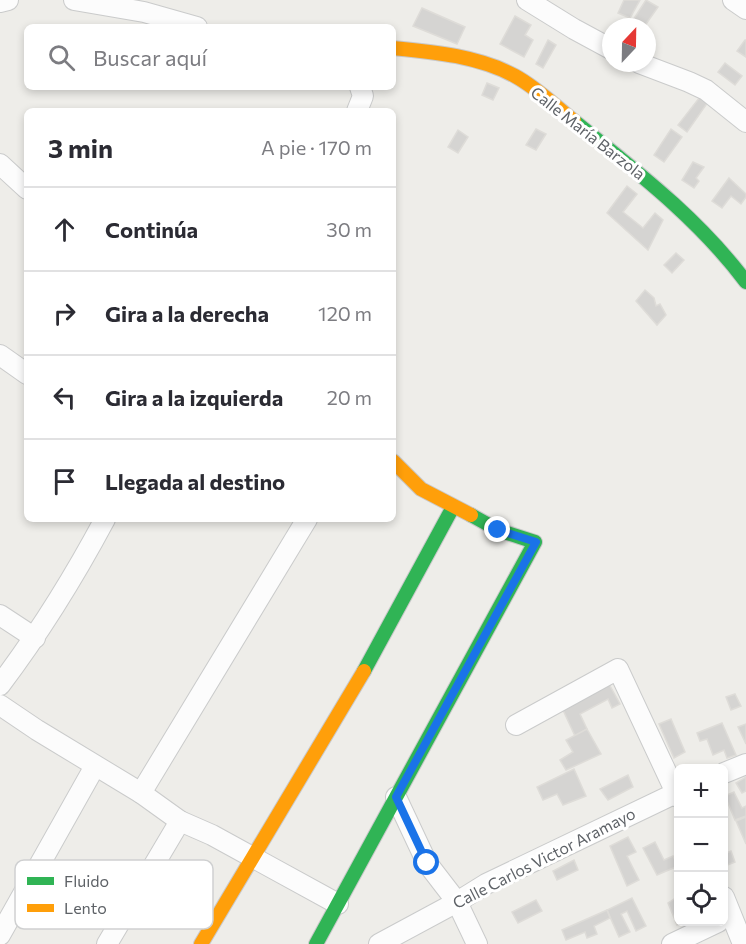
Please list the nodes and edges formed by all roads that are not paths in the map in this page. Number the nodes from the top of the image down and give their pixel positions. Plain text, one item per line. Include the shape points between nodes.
1 (8, 0) edge
2 (74, 0) edge
3 (527, 0) edge
4 (733, 0) edge
5 (0, 2) edge
6 (746, 9) edge
7 (186, 24) edge
8 (602, 44) edge
9 (396, 48) edge
10 (656, 69) edge
11 (361, 90) edge
12 (358, 108) edge
13 (746, 122) edge
14 (0, 164) edge
15 (24, 186) edge
16 (746, 282) edge
17 (0, 355) edge
18 (24, 372) edge
19 (396, 464) edge
20 (453, 507) junction
21 (103, 522) edge
22 (305, 522) edge
23 (0, 615) edge
24 (35, 638) junction
25 (0, 685) edge
26 (0, 705) edge
27 (516, 725) dead end
28 (746, 764) edge
29 (95, 766) junction
30 (728, 771) edge
31 (674, 786) edge
32 (141, 793) junction
33 (674, 796) edge
34 (396, 797) junction
35 (180, 821) junction
36 (253, 859) junction
37 (42, 860) edge
38 (157, 860) edge
39 (457, 902) junction
40 (338, 904) junction
41 (15, 908) edge
42 (728, 912) edge
43 (213, 924) edge
44 (704, 926) edge
45 (116, 929) edge
46 (210, 929) edge
47 (0, 935) edge
48 (107, 944) edge
49 (201, 944) edge
50 (316, 944) edge
51 (379, 944) edge
52 (477, 944) edge
53 (672, 944) edge
54 (743, 944) edge

1 - 5 street
2 - 7 street
3 - 8 street
4 - 6 street
9 - 16 street, Calle María Barzola via 481,62 538,92 667,196
10 - 13 street via 706,90
11 - 12 street
14 - 15 street
17 - 18 street
19 - 20 street via 421,489
20 - 34 street via 498,530 536,542
20 - 36 street via 361,676
21 - 24 street
22 - 32 street
23 - 24 street
24 - 25 street
26 - 29 street
27 - 31 street via 618,669
28 - 30 street
29 - 32 street
29 - 37 street
32 - 35 street
33 - 39 street, Calle Carlos Victor Aramayo via 495,879
34 - 39 street via 427,863
34 - 40 street
35 - 36 street
35 - 38 street
36 - 40 street
36 - 43 street
39 - 51 street, Calle Carlos Victor Aramayo
39 - 52 street
40 - 50 street
41 - 47 street
42 - 54 street
44 - 53 street
45 - 48 street
46 - 49 street

